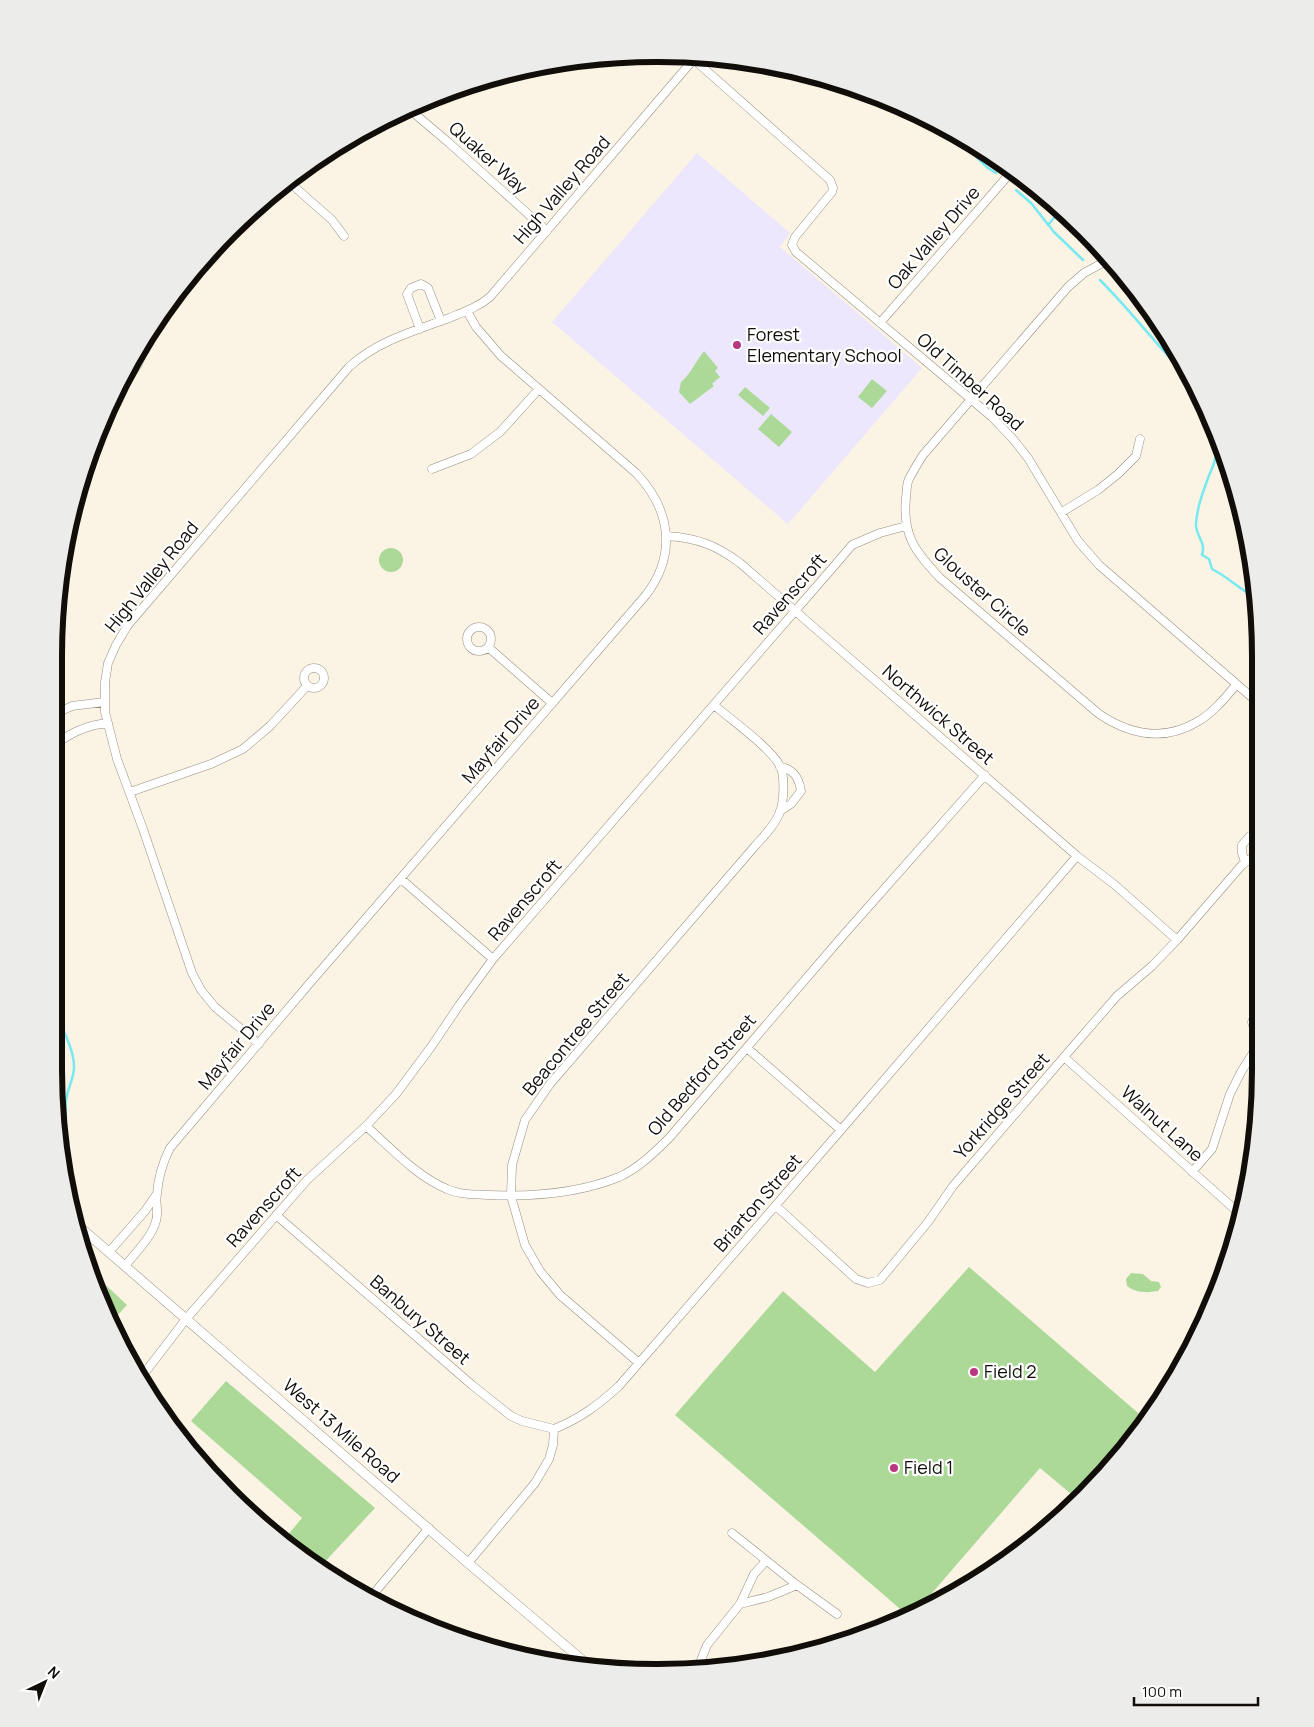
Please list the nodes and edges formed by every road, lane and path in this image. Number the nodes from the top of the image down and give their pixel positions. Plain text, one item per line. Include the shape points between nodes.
1 (687, 64) edge
2 (699, 64) edge
3 (415, 115) edge
4 (1008, 177) edge
5 (294, 186) edge
6 (547, 231) junction
7 (344, 236) dead end
8 (1102, 263) edge
9 (467, 311) junction
10 (441, 321) junction
11 (880, 323) junction
12 (420, 329) junction
13 (539, 389) junction
14 (970, 399) junction
15 (1140, 439) dead end
16 (432, 469) dead end
17 (1062, 512) junction
18 (906, 526) junction
19 (667, 536) junction
20 (794, 611) junction
21 (488, 646) dead end
22 (1236, 685) junction
23 (307, 686) dead end
24 (1252, 698) edge
25 (104, 702) junction
26 (552, 703) junction
27 (714, 705) junction
28 (63, 710) edge
29 (108, 723) junction
30 (63, 738) edge
31 (780, 767) junction
32 (985, 775) junction
33 (130, 792) junction
34 (780, 811) junction
35 (1252, 836) edge
36 (1077, 856) junction
37 (1252, 859) edge
38 (1245, 862) junction
39 (401, 879) junction
40 (1176, 940) junction
41 (493, 959) junction
42 (259, 1044) junction
43 (747, 1048) junction
44 (1252, 1055) edge
45 (1064, 1057) junction
46 (366, 1126) junction
47 (841, 1130) junction
48 (1192, 1172) junction
49 (156, 1196) junction
50 (511, 1196) junction
51 (776, 1206) junction
52 (1235, 1209) edge
53 (276, 1215) junction
54 (85, 1232) edge
55 (109, 1252) junction
56 (124, 1266) junction
57 (186, 1319) junction
58 (639, 1363) junction
59 (145, 1372) edge
60 (554, 1428) junction
61 (429, 1528) junction
62 (732, 1534) dead end
63 (766, 1561) junction
64 (468, 1563) junction
65 (797, 1585) junction
66 (374, 1593) edge
67 (740, 1604) junction
68 (837, 1614) dead end
69 (581, 1659) edge
70 (701, 1663) edge

1 - 6 street, High Valley Road
2 - 11 street, Old Timber Road via 830,180 832,192 792,245 796,252
3 - 6 street, Quaker Way
4 - 11 street, Oak Valley Drive
5 - 7 street via 332,220
6 - 9 street, High Valley Road via 490,296
8 - 14 street, Glouster Circle via 1075,281
9 - 10 street, High Valley Road
9 - 13 street, Mayfair Drive via 501,356
10 - 12 street, High Valley Road
10 - 12 street via 428,288 421,284 411,288 407,294
11 - 14 street, Old Timber Road
12 - 25 street, High Valley Road via 378,346 349,368 170,574 128,625 116,645 106,675
13 - 16 street via 500,432 471,454
13 - 19 street, Mayfair Drive via 646,483 661,508
14 - 17 street, Old Timber Road via 1028,458
14 - 18 street, Glouster Circle via 923,455 908,481
15 - 17 street via 1136,456 1118,474
17 - 22 street, Old Timber Road via 1078,541 1099,565
18 - 20 street, Ravenscroft via 852,545
18 - 22 street, Glouster Circle via 922,559 940,578 1099,714 1120,727 1149,734 1180,730 1208,714
19 - 20 street, Northwick Street via 688,538 720,549
19 - 26 street, Mayfair Drive via 662,567 654,584
20 - 27 street, Ravenscroft
20 - 32 street, Northwick Street
21 - 26 street
22 - 24 street, Old Timber Road
23 - 33 street via 270,726 243,749 211,764
25 - 28 street
25 - 29 street, High Valley Road
26 - 39 street, Mayfair Drive
27 - 31 street, Beacontree Street via 769,752
27 - 41 street, Ravenscroft
29 - 30 street via 83,728
29 - 33 street, High Valley Road
31 - 34 street, Beacontree Street via 783,789
31 - 34 street, Beacontree Street via 792,771 799,779 801,791 791,804
32 - 36 street, Northwick Street
32 - 43 street, Old Bedford Street
33 - 42 street, High Valley Road via 192,973 214,1007
34 - 50 street, Beacontree Street via 755,846 550,1084 525,1120 512,1165
35 - 38 street via 1242,845
36 - 40 street, Northwick Street
36 - 47 street, Briarton Street
37 - 38 street, Yorkridge Street
38 - 40 street, Yorkridge Street
39 - 41 street
39 - 42 street, Mayfair Drive
40 - 45 street, Yorkridge Street via 1118,996
41 - 46 street, Ravenscroft via 396,1094
42 - 49 street, Mayfair Drive via 170,1148
43 - 47 street
43 - 50 street, Old Bedford Street via 645,1161 620,1176 589,1187 558,1194
44 - 48 street via 1230,1094 1212,1149
45 - 48 street, Walnut Lane
45 - 51 street, Yorkridge Street via 953,1186 880,1280 868,1283 856,1279
46 - 50 street, Old Bedford Street via 436,1184 460,1194
46 - 53 street, Ravenscroft via 307,1180
47 - 51 street, Briarton Street
48 - 52 street, Walnut Lane
49 - 55 street, Mayfair Drive
49 - 56 street, Mayfair Drive via 156,1223
50 - 58 street, Beacontree Street via 525,1245 540,1271 560,1296
51 - 58 street, Briarton Street
53 - 57 street, Ravenscroft
53 - 60 street, Banbury Street via 511,1416
54 - 55 street, West 13 Mile Road
55 - 56 street, West 13 Mile Road
56 - 57 street, West 13 Mile Road
57 - 59 street, Ravenscroft
57 - 61 street, West 13 Mile Road
58 - 60 street, Briarton Street via 597,1407
60 - 64 street via 549,1458 535,1484
61 - 64 street, West 13 Mile Road
61 - 66 street
62 - 63 street
63 - 65 street
63 - 67 street via 754,1574
64 - 69 street, West 13 Mile Road
65 - 67 street
65 - 68 street
67 - 70 street via 708,1645

